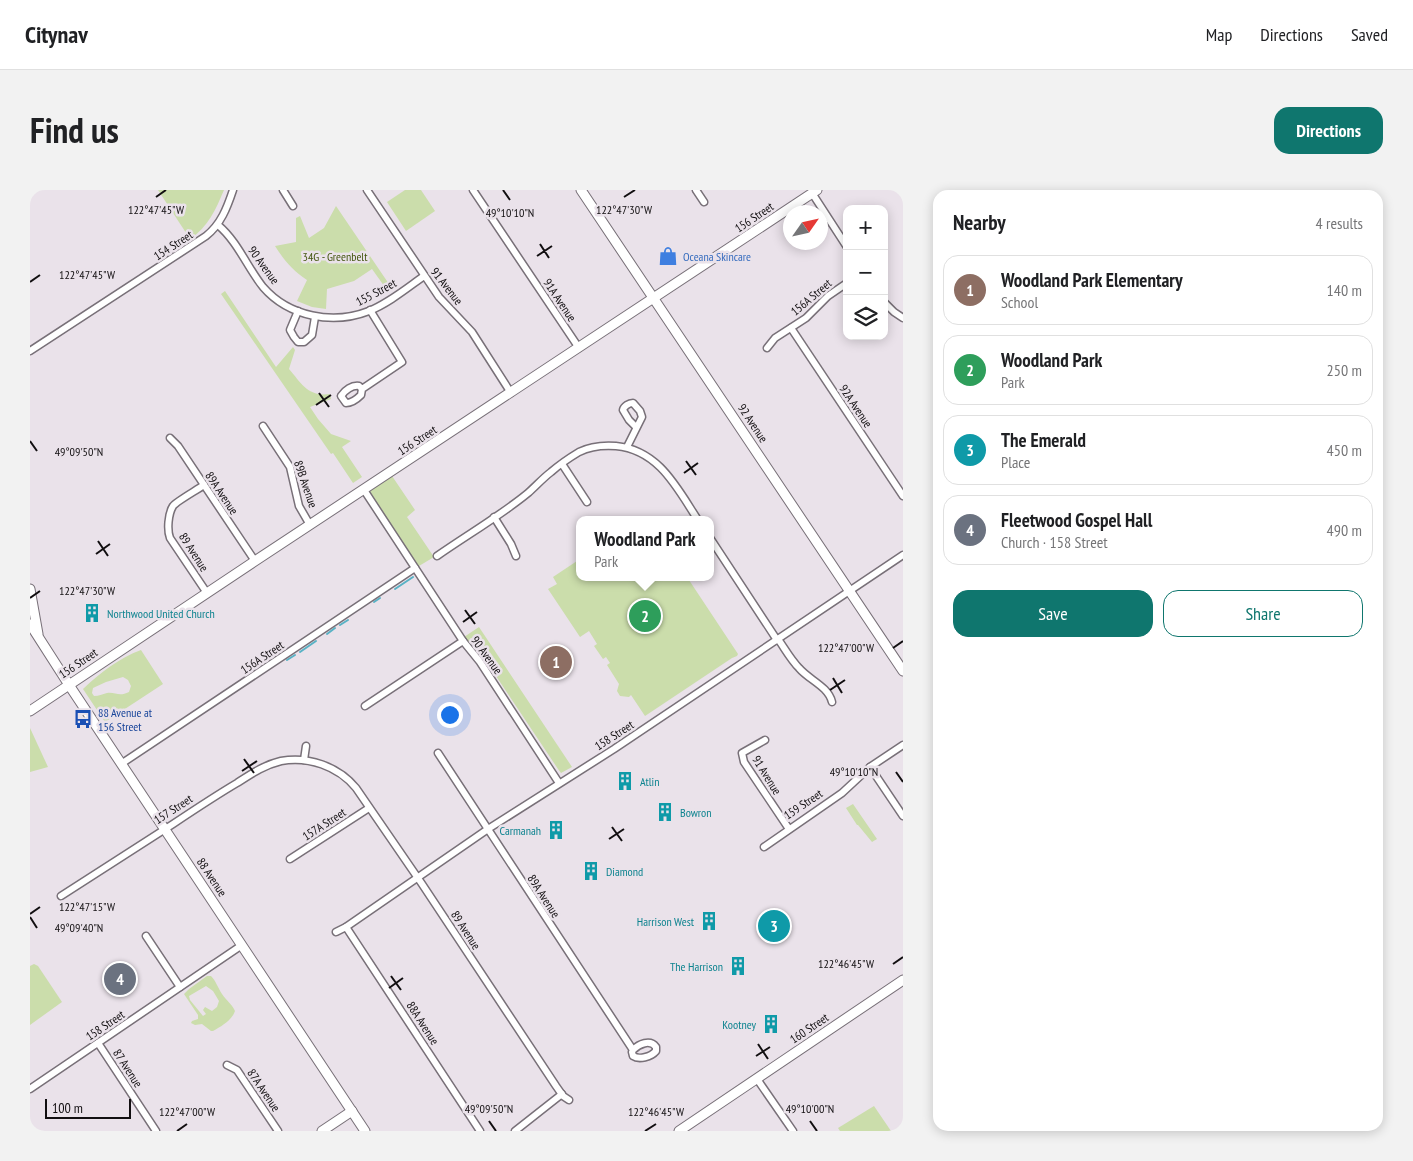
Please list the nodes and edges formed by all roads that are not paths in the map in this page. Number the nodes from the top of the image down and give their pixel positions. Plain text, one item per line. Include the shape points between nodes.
1 (233, 190) edge
2 (283, 190) edge
3 (367, 190) edge
4 (473, 190) edge
5 (581, 190) edge
6 (696, 190) edge
7 (815, 192) edge
8 (704, 202) dead end
9 (293, 206) dead end
10 (218, 225) junction
11 (843, 239) edge
12 (424, 276) junction
13 (843, 287) edge
14 (654, 298) junction
15 (888, 305) edge
16 (370, 310) junction
17 (298, 311) junction
18 (306, 314) joint
19 (315, 317) junction
20 (903, 318) edge
21 (791, 328) junction
22 (579, 348) junction
23 (767, 348) dead end
24 (30, 351) edge
25 (362, 389) dead end
26 (511, 392) junction
27 (263, 426) dead end
28 (636, 427) dead end
29 (170, 438) dead end
30 (627, 447) junction
31 (562, 464) junction
32 (204, 485) junction
33 (364, 490) junction
34 (903, 496) edge
35 (587, 502) dead end
36 (695, 516) edge
37 (494, 517) junction
38 (310, 525) junction
39 (714, 544) edge
40 (903, 555) edge
41 (437, 556) dead end
42 (516, 556) dead end
43 (254, 561) junction
44 (415, 568) junction
45 (30, 589) edge
46 (850, 591) junction
47 (207, 593) junction
48 (30, 624) edge
49 (38, 636) junction
50 (778, 639) junction
51 (463, 641) junction
52 (900, 660) edge
53 (903, 671) edge
54 (69, 685) junction
55 (832, 702) dead end
56 (365, 706) dead end
57 (30, 711) edge
58 (765, 740) dead end
59 (903, 745) edge
60 (306, 746) dead end
61 (438, 752) dead end
62 (304, 760) junction
63 (122, 764) junction
64 (870, 767) junction
65 (341, 774) joint
66 (559, 783) junction
67 (369, 808) junction
68 (903, 816) edge
69 (164, 829) junction
70 (488, 829) junction
71 (788, 829) junction
72 (764, 847) dead end
73 (290, 859) dead end
74 (418, 878) junction
75 (61, 896) dead end
76 (346, 927) junction
77 (336, 932) dead end
78 (146, 936) dead end
79 (242, 945) junction
80 (902, 982) edge
81 (180, 987) junction
82 (98, 1043) junction
83 (633, 1050) dead end
84 (227, 1065) dead end
85 (757, 1079) junction
86 (30, 1089) edge
87 (562, 1094) junction
88 (569, 1100) dead end
89 (352, 1111) junction
90 (156, 1131) edge
91 (278, 1131) edge
92 (322, 1131) edge
93 (365, 1131) edge
94 (480, 1131) edge
95 (515, 1131) edge
96 (679, 1131) edge
97 (793, 1131) edge

1 - 10 street, 154 Street
2 - 9 street
3 - 12 street, 91 Avenue
4 - 22 street, 91A Avenue
5 - 14 main road, 92 Avenue
6 - 8 street
7 - 11 street
7 - 14 main road, 156 Street
10 - 17 street, 90 Avenue via 231,238 266,290
10 - 24 street, 154 Street via 200,241
12 - 16 street, 155 Street
12 - 26 street, 91 Avenue via 446,306 472,332
13 - 21 street, 156A Street
14 - 22 main road, 156 Street
14 - 46 main road, 92 Avenue
15 - 20 street
16 - 19 street, 155 Street via 348,317
16 - 25 street via 402,362
17 - 18 street, 90 Avenue
17 - 19 street via 290,330 298,342 304,342 312,335
18 - 19 street, 155 Street
21 - 23 street, 156A Street via 775,338
21 - 34 street, 92A Avenue
22 - 26 main road, 156 Street
26 - 33 main road, 156 Street
27 - 38 street, 89B Avenue via 290,467 299,506
28 - 30 street
29 - 32 street, 89A Avenue
30 - 31 street via 595,446
30 - 36 street via 663,468
31 - 35 street
31 - 37 street
32 - 43 street, 89A Avenue
32 - 47 street, 89 Avenue via 174,505 168,532
33 - 38 main road, 156 Street
33 - 44 street, 90 Avenue
37 - 41 street
37 - 42 street
38 - 43 main road, 156 Street
39 - 50 street
40 - 46 street, 158 Street
43 - 47 main road, 156 Street
44 - 51 street, 90 Avenue
44 - 63 street, 156A Street
45 - 49 main road, 88 Avenue
46 - 50 street, 158 Street
46 - 52 main road, 92 Avenue
47 - 54 main road, 156 Street
48 - 49 main road, 88 Avenue
49 - 54 main road, 88 Avenue
50 - 55 street via 797,666 828,693
50 - 66 street, 158 Street
51 - 56 street
51 - 66 street, 90 Avenue
52 - 53 main road, 92 Avenue
54 - 57 main road, 156 Street
54 - 63 main road, 88 Avenue
58 - 71 street, 91 Avenue via 742,753 744,762
59 - 64 street, 159 Street
60 - 62 street
61 - 70 street, 89A Avenue
62 - 65 street, 157 Street
62 - 69 street, 157 Street via 279,762 262,768
63 - 69 main road, 88 Avenue
64 - 68 street
64 - 71 street, 159 Street via 842,793
65 - 67 street, 89 Avenue via 352,783
66 - 70 street, 158 Street
67 - 73 street, 157A Street
67 - 74 street, 89 Avenue
69 - 75 street, 157 Street
69 - 79 main road, 88 Avenue
70 - 74 street, 158 Street
70 - 83 street, 89A Avenue
71 - 72 street, 159 Street
74 - 76 street, 158 Street
74 - 87 street, 89 Avenue
76 - 77 street, 158 Street
76 - 94 street, 88A Avenue
78 - 81 street
79 - 81 street, 158 Street
79 - 89 main road, 88 Avenue
80 - 85 main road, 160 Street
81 - 82 street, 158 Street
82 - 86 street, 158 Street
82 - 90 street, 87 Avenue
84 - 91 street, 87A Avenue via 237,1070
85 - 96 main road, 160 Street
85 - 97 street
87 - 88 street, 89 Avenue
87 - 95 street
89 - 92 main road
89 - 93 main road, 88 Avenue

